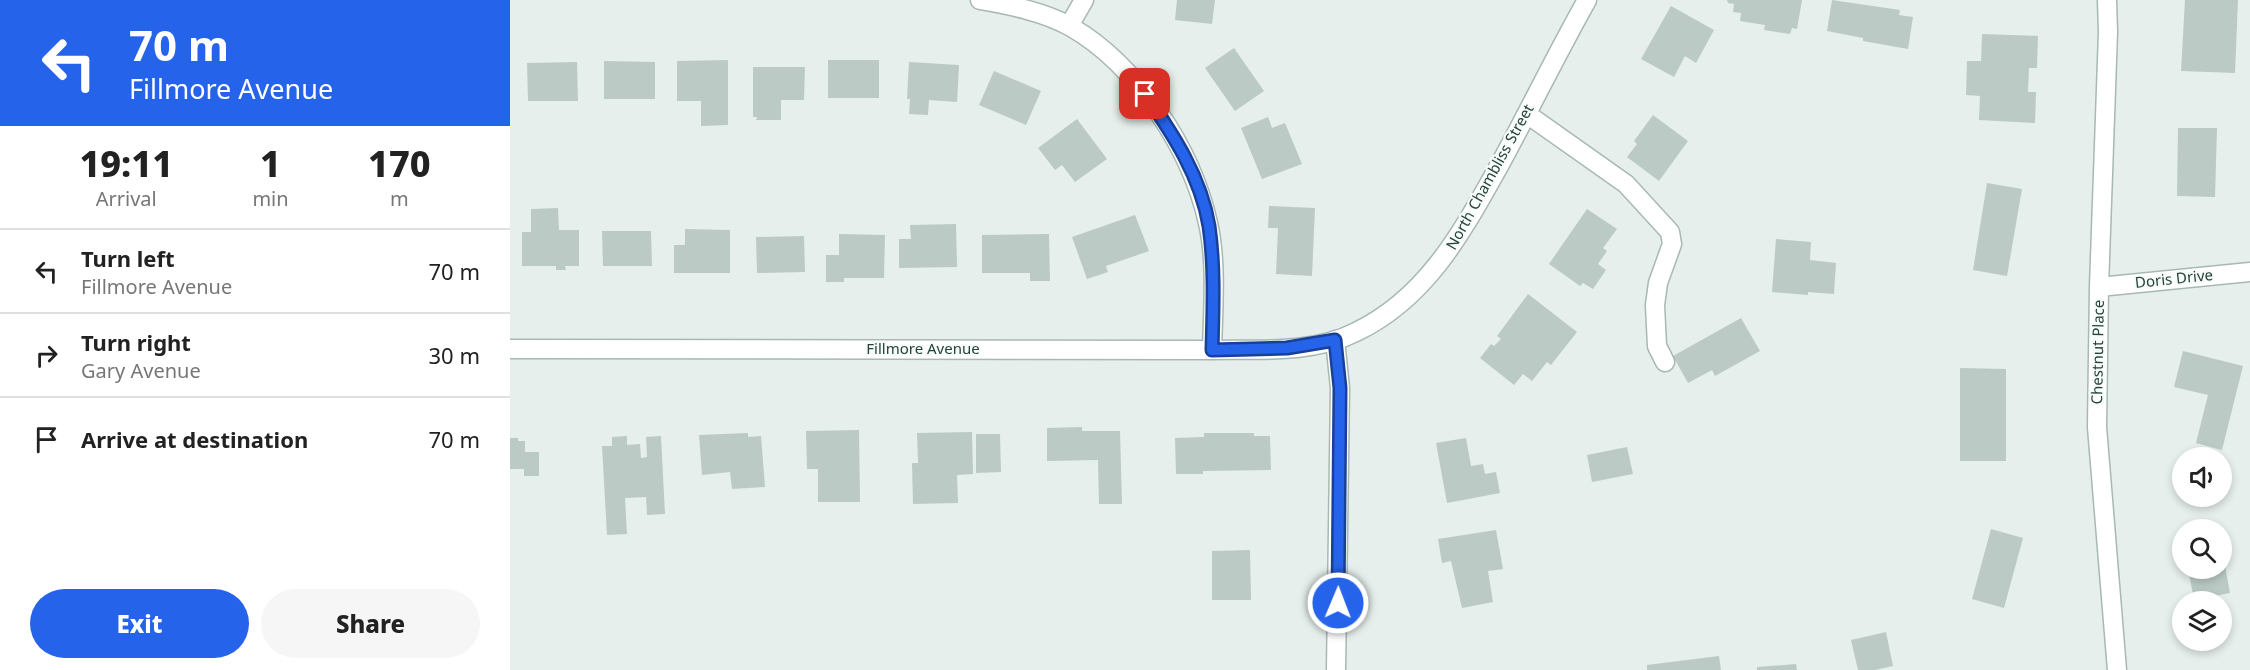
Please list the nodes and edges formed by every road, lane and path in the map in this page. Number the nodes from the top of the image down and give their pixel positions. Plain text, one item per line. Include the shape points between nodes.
1 (980, 0) edge
2 (1084, 0) edge
3 (1587, 0) edge
4 (2107, 0) edge
5 (1069, 26) junction
6 (1527, 114) junction
7 (2250, 272) edge
8 (2098, 288) junction
9 (1335, 340) junction
10 (510, 350) edge
11 (1212, 350) junction
12 (1665, 362) dead end
13 (1336, 670) edge
14 (2117, 670) edge

1 - 5 street
2 - 5 street
3 - 6 street, North Chambliss Street
4 - 8 street, Chestnut Place
5 - 11 street via 1113,59 1145,94 1193,176 1209,225
6 - 9 street, North Chambliss Street via 1461,232 1431,274 1390,312
6 - 12 street via 1626,184 1670,232 1672,244 1658,283 1655,305 1657,346
7 - 8 street, Doris Drive
8 - 14 street, Chestnut Place via 2097,427
9 - 11 street, Fillmore Avenue via 1287,348
9 - 13 street via 1340,388
10 - 11 street, Fillmore Avenue

